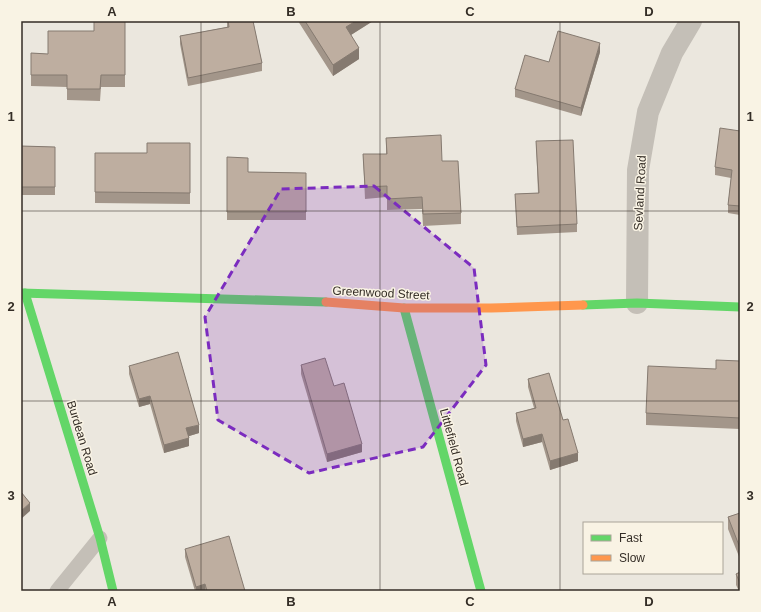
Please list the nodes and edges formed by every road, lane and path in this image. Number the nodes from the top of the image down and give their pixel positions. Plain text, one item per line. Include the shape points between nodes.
1 (691, 21) edge
2 (23, 293) edge
3 (637, 303) junction
4 (740, 307) edge
5 (404, 308) junction
6 (100, 538) junction
7 (57, 591) edge
8 (113, 591) edge
9 (481, 591) edge

1 - 3 street, Sevland Road via 672,53 648,112 638,170
2 - 5 street, Greenwood Street via 312,301
2 - 6 street, Burdean Road
3 - 4 street, Greenwood Street
3 - 5 street, Greenwood Street
5 - 9 street, Littlefield Road
6 - 7 lane
6 - 8 street, Burdean Road

